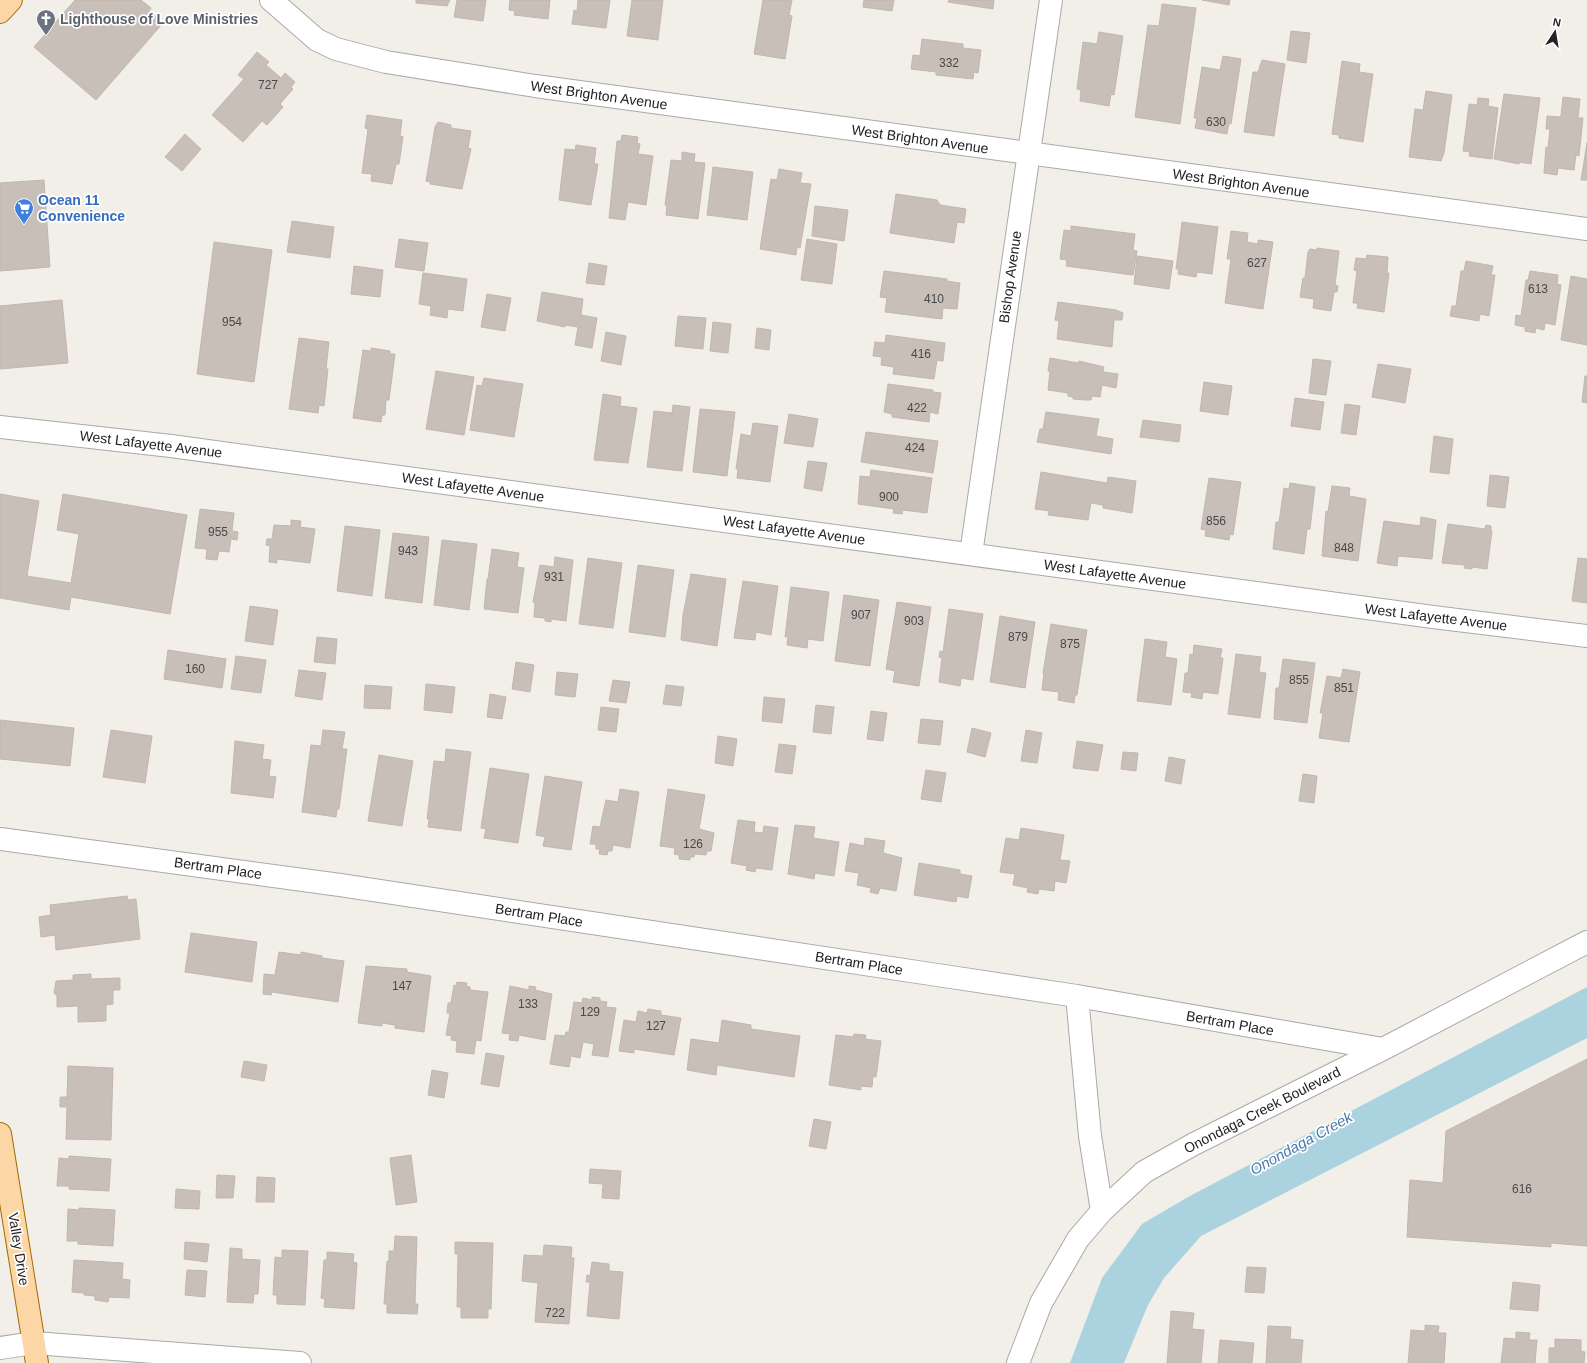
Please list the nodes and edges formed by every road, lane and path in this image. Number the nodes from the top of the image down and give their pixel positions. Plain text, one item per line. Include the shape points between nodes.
1 (11, 0) edge
2 (271, 0) edge
3 (1051, 0) edge
4 (0, 12) edge
5 (1028, 154) junction
6 (1587, 229) edge
7 (0, 427) edge
8 (970, 554) junction
9 (1587, 636) edge
10 (0, 839) edge
11 (1587, 942) edge
12 (1076, 996) junction
13 (1383, 1049) junction
14 (0, 1134) edge
15 (1102, 1211) junction
16 (0, 1348) edge
17 (36, 1353) edge
18 (230, 1360) edge
19 (300, 1363) edge
20 (1018, 1363) edge

1 - 4 main road
2 - 5 street, West Brighton Avenue via 317,40 336,49 386,62 535,86
3 - 5 street, Bishop Avenue
5 - 6 street, West Brighton Avenue
5 - 8 street, Bishop Avenue
7 - 8 street, West Lafayette Avenue via 171,446
8 - 9 street, West Lafayette Avenue
10 - 12 street, Bertram Place via 340,884
11 - 13 street, Onondaga Creek Boulevard
12 - 13 street, Bertram Place
12 - 15 street via 1090,1136
13 - 15 street, Onondaga Creek Boulevard via 1194,1144 1144,1172
14 - 17 main road, Valley Drive
15 - 20 street, Onondaga Creek Boulevard via 1078,1239 1041,1303
16 - 17 street
17 - 18 street
18 - 19 street

